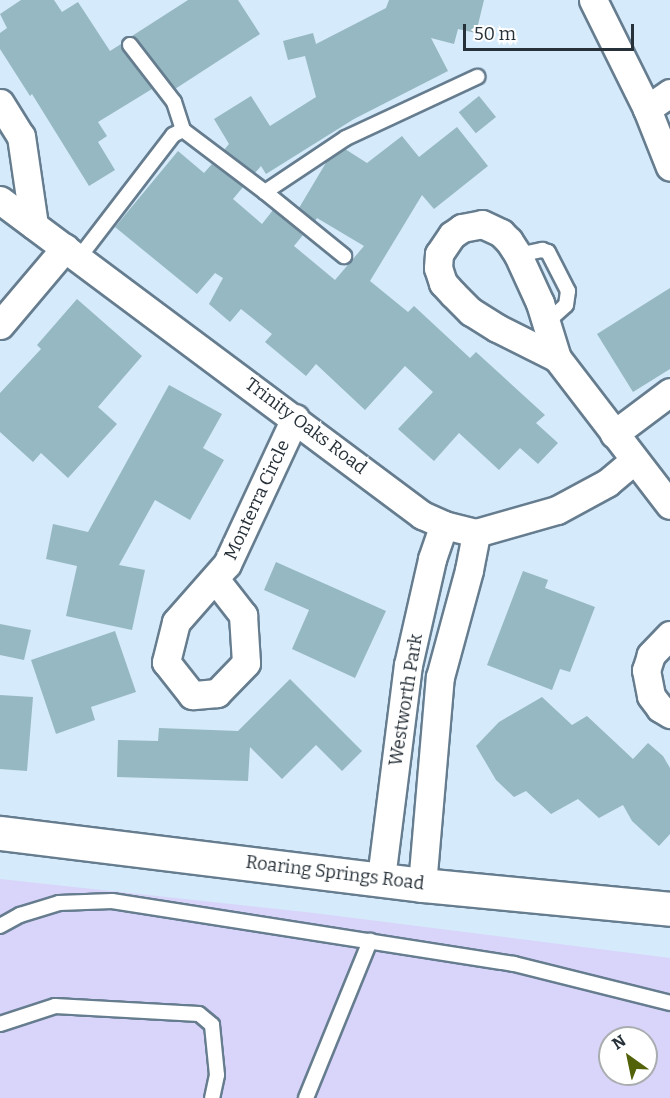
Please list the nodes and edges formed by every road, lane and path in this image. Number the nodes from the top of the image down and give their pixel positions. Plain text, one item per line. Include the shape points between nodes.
1 (593, 0) edge
2 (130, 45) dead end
3 (477, 77) dead end
4 (670, 93) edge
5 (0, 103) edge
6 (647, 109) junction
7 (183, 130) junction
8 (670, 167) edge
9 (265, 192) junction
10 (0, 200) edge
11 (34, 225) junction
12 (72, 254) junction
13 (344, 256) dead end
14 (0, 325) edge
15 (557, 358) junction
16 (670, 392) edge
17 (295, 418) junction
18 (614, 434) junction
19 (634, 460) junction
20 (670, 505) edge
21 (444, 525) junction
22 (476, 533) junction
23 (215, 579) dead end
24 (670, 635) edge
25 (670, 714) edge
26 (0, 833) edge
27 (381, 878) junction
28 (422, 885) junction
29 (670, 909) edge
30 (0, 926) edge
31 (370, 941) junction
32 (670, 1003) edge
33 (0, 1024) edge
34 (212, 1098) edge
35 (306, 1098) edge

1 - 6 street
2 - 7 lane via 174,102
3 - 9 lane via 346,138
4 - 6 street
5 - 11 street via 21,135
6 - 8 street
7 - 9 lane
7 - 12 lane via 173,135
9 - 13 lane
10 - 11 street, Trinity Oaks Road
11 - 12 street, Trinity Oaks Road
12 - 14 street
12 - 17 street, Trinity Oaks Road
15 - 15 street via 518,255 501,233 482,225 462,228 439,254 443,283 471,312
15 - 18 street
16 - 18 street
17 - 21 street, Trinity Oaks Road via 422,515
17 - 23 street, Monterra Circle via 227,564
18 - 19 street
19 - 20 street
19 - 22 street, Trinity Oaks Road via 607,483 557,510
21 - 22 street, Trinity Oaks Road
21 - 27 street, Westworth Park via 408,665
22 - 28 street, Westworth Park via 440,677
24 - 25 street via 651,655 646,670 651,696
26 - 27 street, Roaring Springs Road
27 - 28 street, Roaring Springs Road
28 - 29 street, Roaring Springs Road
30 - 31 lane via 59,903 112,901
31 - 32 lane via 514,964
31 - 35 lane
33 - 34 lane via 55,1006 199,1014 212,1025 217,1075

